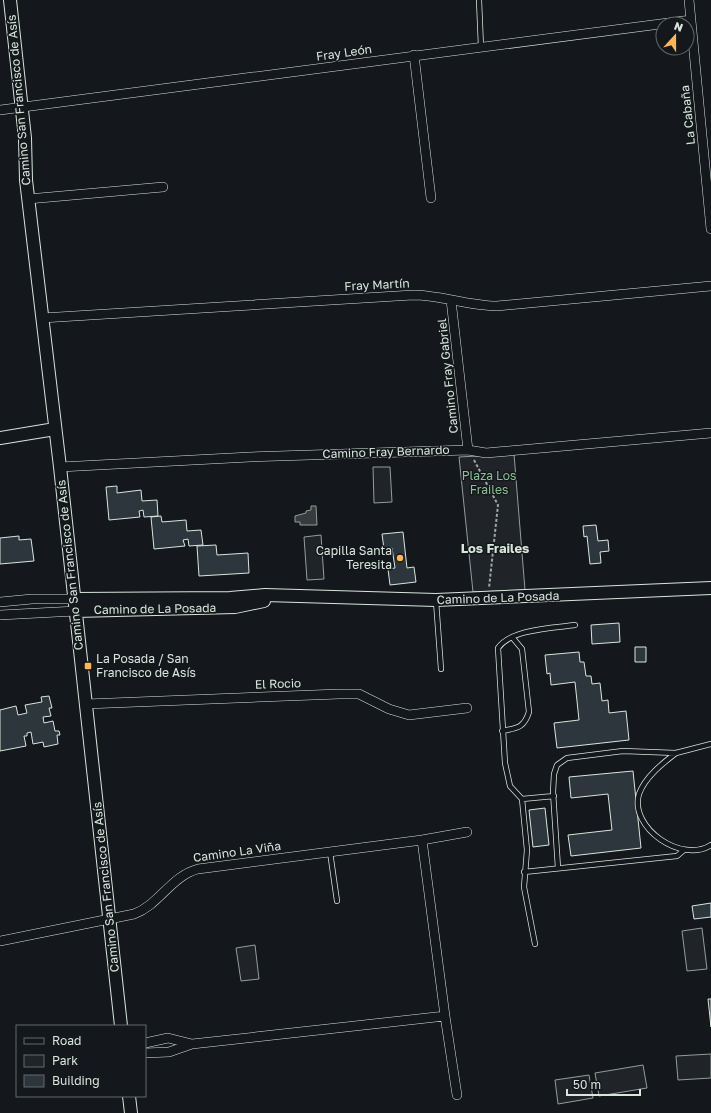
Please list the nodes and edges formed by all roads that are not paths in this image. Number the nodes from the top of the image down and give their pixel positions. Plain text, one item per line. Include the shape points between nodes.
1 (10, 0) edge
2 (479, 0) edge
3 (689, 0) edge
4 (691, 16) edge
5 (655, 25) edge
6 (481, 47) junction
7 (414, 55) junction
8 (694, 56) edge
9 (22, 108) junction
10 (0, 110) edge
11 (163, 187) dead end
12 (431, 198) dead end
13 (28, 199) junction
14 (711, 228) edge
15 (711, 286) edge
16 (451, 300) junction
17 (42, 318) junction
18 (55, 429) junction
19 (711, 433) edge
20 (0, 438) edge
21 (468, 450) junction
22 (60, 467) junction
23 (711, 588) edge
24 (285, 595) junction
25 (131, 598) junction
26 (436, 600) junction
27 (0, 602) edge
28 (75, 605) junction
29 (132, 611) junction
30 (0, 615) edge
31 (575, 625) dead end
32 (512, 637) junction
33 (440, 669) dead end
34 (86, 704) junction
35 (467, 708) dead end
36 (502, 731) junction
37 (711, 744) edge
38 (676, 753) junction
39 (554, 796) junction
40 (522, 799) junction
41 (467, 832) dead end
42 (422, 840) junction
43 (711, 845) edge
44 (684, 850) junction
45 (330, 852) junction
46 (558, 868) junction
47 (524, 872) junction
48 (337, 902) dead end
49 (109, 919) junction
50 (0, 941) edge
51 (535, 944) dead end
52 (445, 1016) junction
53 (121, 1025) edge
54 (146, 1043) edge
55 (192, 1044) junction
56 (146, 1053) edge
57 (457, 1095) dead end
58 (129, 1097) edge
59 (132, 1113) edge

1 - 9 main road, Camino San Francisco de Asís
2 - 6 lane
3 - 4 street, La Cabaña
5 - 6 street, Fray León
6 - 7 street, Fray León
7 - 9 street, Fray León
7 - 12 street
8 - 14 street, La Cabaña
9 - 10 street, Fray León
9 - 13 main road, Camino San Francisco de Asís
11 - 13 street, Camino San Francisco de Asís
13 - 17 main road, Camino San Francisco de Asís
15 - 16 street, Fray Martín via 497,306 479,306
16 - 17 street, Fray Martín via 413,295
16 - 21 street, Camino Fray Gabriel
17 - 18 main road, Camino San Francisco de Asís
18 - 20 main road
18 - 22 main road, Camino San Francisco de Asís
19 - 21 street, Camino Fray Bernardo via 486,453
21 - 22 street, Camino Fray Bernardo via 250,457
22 - 28 main road, Camino San Francisco de Asís
23 - 26 main road, Camino de La Posada
24 - 25 main road, Camino de La Posada
24 - 26 main road, Camino de La Posada
24 - 29 main road, Camino de La Posada via 235,607
25 - 28 main road, Camino de La Posada
25 - 29 main road
26 - 33 lane
27 - 28 street, Camino de La Posada via 32,599
28 - 29 main road, Camino de La Posada
28 - 30 street, Camino de La Posada
28 - 34 main road, Camino San Francisco de Asís
31 - 32 lane
32 - 36 lane via 502,641 498,648
32 - 36 lane via 522,649 529,712 525,722 516,728
34 - 35 street, El Rocio via 359,694 408,715
34 - 49 main road, Camino San Francisco de Asís
36 - 40 lane via 510,786
37 - 38 lane
38 - 39 lane via 623,751 567,758 557,765 554,774
38 - 44 lane via 660,765 642,788 639,795 640,816 650,830 667,844
39 - 40 lane
39 - 46 lane
40 - 47 lane via 526,850
41 - 42 street, Camino La Viña
42 - 45 street, Camino La Viña
42 - 52 street
43 - 44 lane via 695,850
44 - 46 lane via 678,856
45 - 48 lane
45 - 49 street, Camino La Viña via 189,871 142,911
46 - 47 lane
47 - 51 lane via 524,887
49 - 50 street, Camino La Viña
49 - 53 main road, Camino San Francisco de Asís
52 - 55 street
52 - 57 street
54 - 55 street via 168,1038
55 - 56 street via 170,1052
58 - 59 main road

